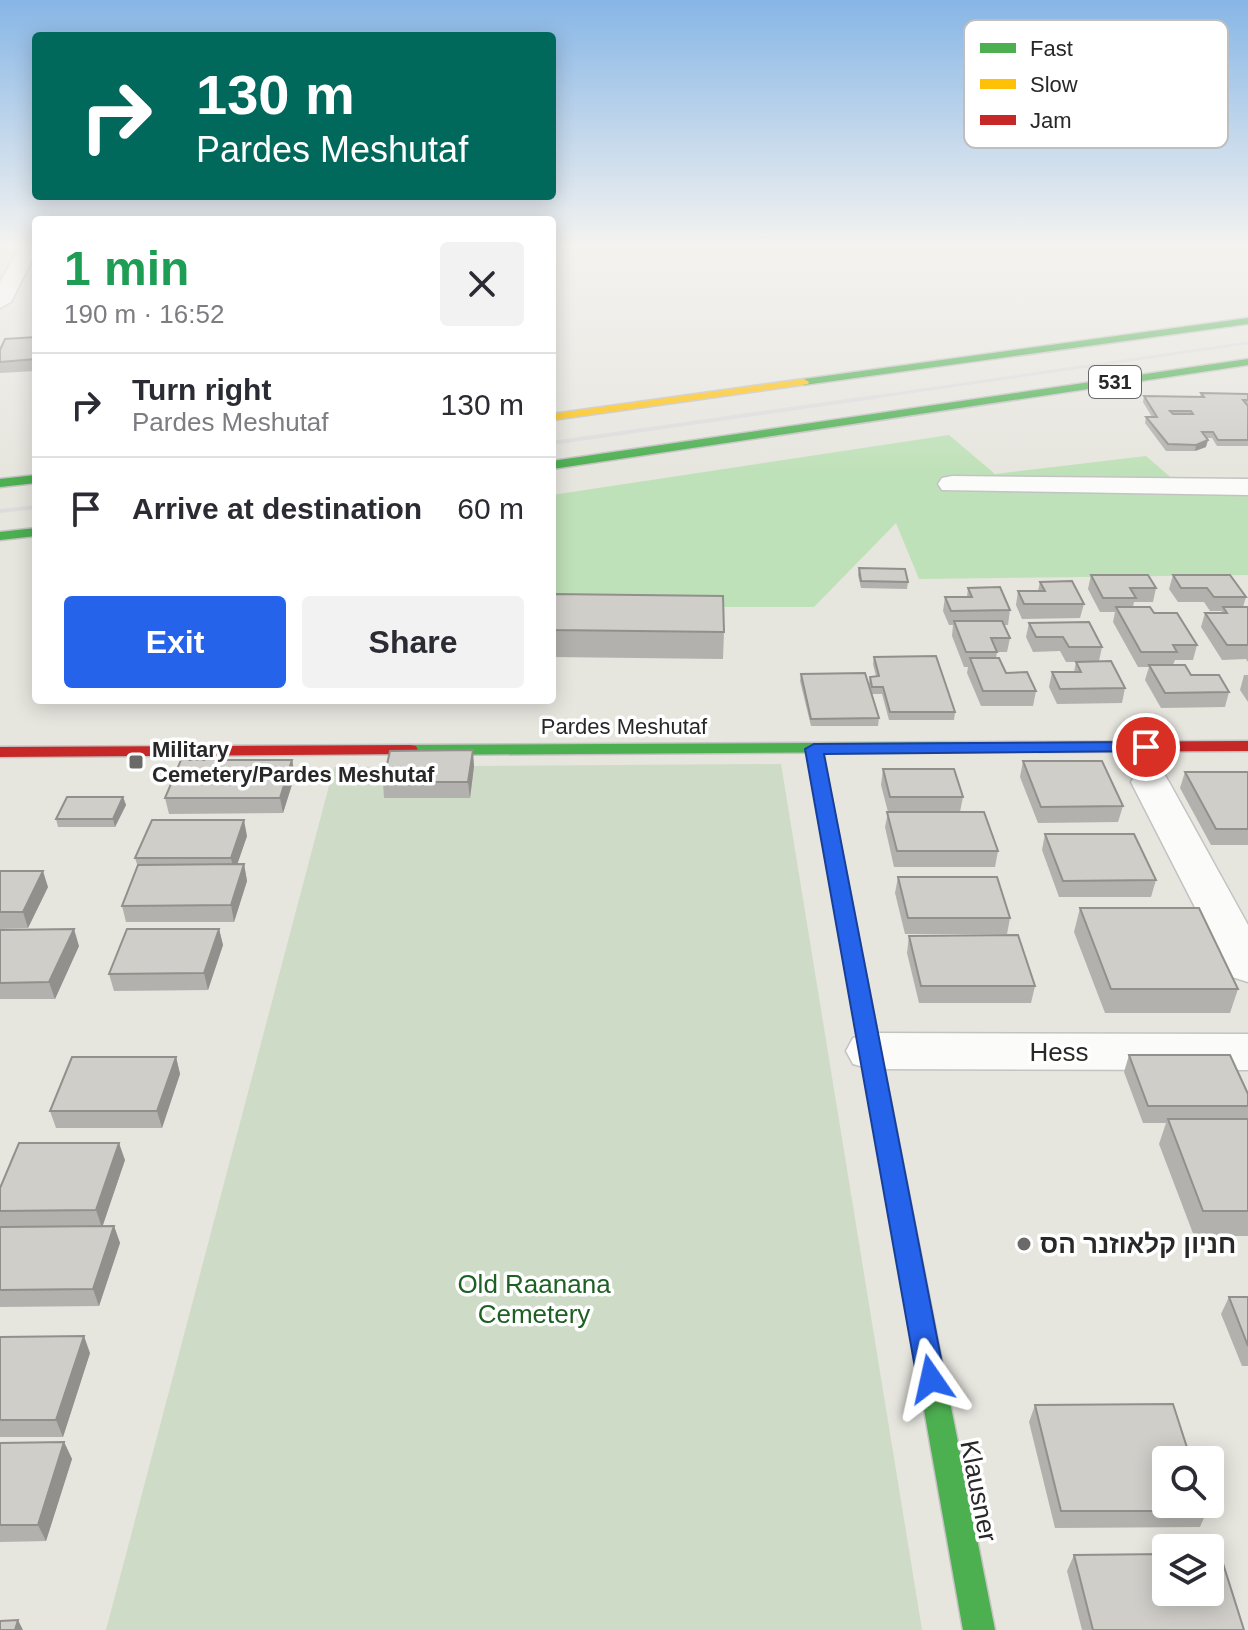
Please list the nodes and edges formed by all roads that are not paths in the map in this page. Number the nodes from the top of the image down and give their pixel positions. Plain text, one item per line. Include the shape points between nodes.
1 (1241, 319) edge
2 (1248, 362) edge
3 (1248, 374) edge
4 (982, 402) junction
5 (556, 416) edge
6 (556, 464) edge
7 (32, 479) edge
8 (0, 482) edge
9 (952, 484) dead end
10 (1248, 487) edge
11 (32, 532) edge
12 (0, 536) edge
13 (1248, 746) edge
14 (814, 749) junction
15 (1, 754) edge
16 (1150, 782) dead end
17 (1248, 966) edge
18 (870, 1051) junction
19 (1248, 1052) edge
20 (979, 1630) edge

1 - 5 main road, 531
2 - 4 main road, 531
3 - 4 main road
4 - 6 main road, 531
7 - 8 main road
9 - 10 street
11 - 12 main road
13 - 14 main road, Pardes Meshutaf
14 - 15 main road, Pardes Meshutaf
14 - 18 main road, Klausner
16 - 17 street
18 - 19 street, Hess
18 - 20 main road, Klausner

